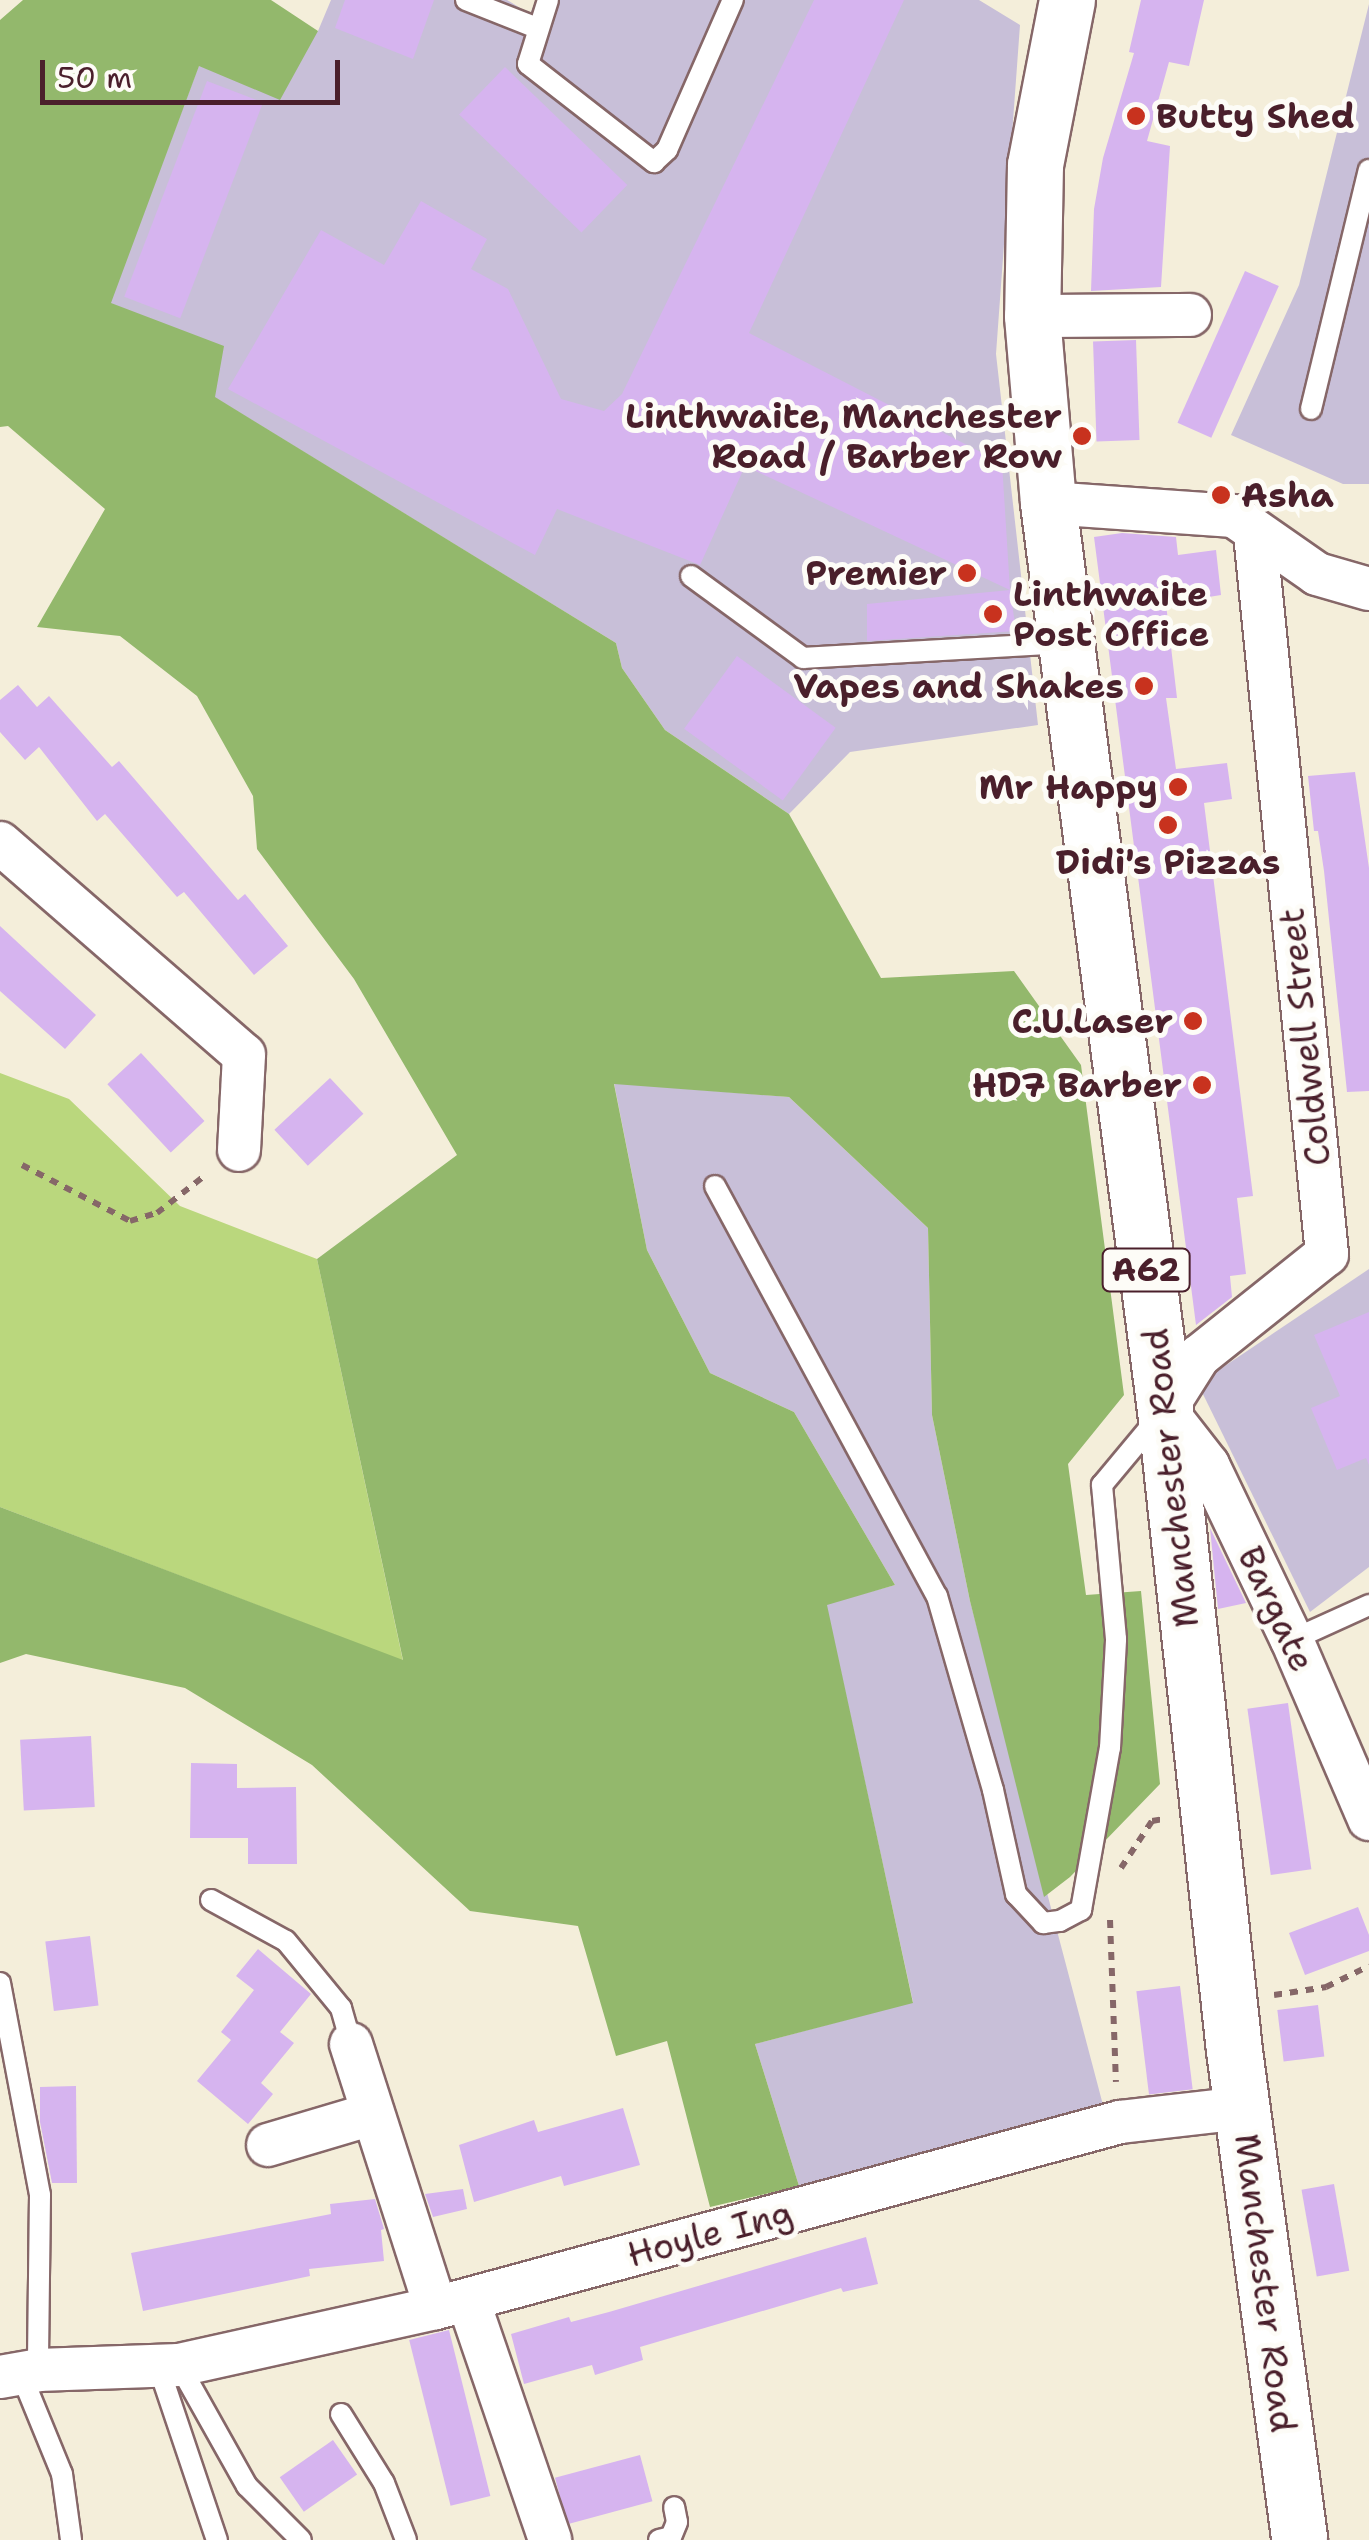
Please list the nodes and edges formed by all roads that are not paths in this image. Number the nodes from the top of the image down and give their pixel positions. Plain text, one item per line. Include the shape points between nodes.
1 (466, 0) edge
2 (548, 0) edge
3 (733, 0) edge
4 (1067, 0) edge
5 (537, 28) junction
6 (1369, 170) edge
7 (1190, 315) dead end
8 (1032, 316) junction
9 (1311, 409) dead end
10 (1048, 503) junction
11 (1255, 534) junction
12 (691, 576) dead end
13 (1369, 589) edge
14 (1066, 643) junction
15 (0, 843) edge
16 (240, 1150) road end
17 (715, 1186) dead end
18 (1165, 1410) junction
19 (1369, 1605) edge
20 (1292, 1640) junction
21 (1369, 1820) edge
22 (211, 1900) dead end
23 (0, 1983) edge
24 (351, 2044) joint
25 (1242, 2108) junction
26 (372, 2114) junction
27 (268, 2145) dead end
28 (452, 2304) junction
29 (168, 2365) junction
30 (20, 2374) edge
31 (341, 2414) dead end
32 (674, 2507) dead end
33 (70, 2540) edge
34 (218, 2540) edge
35 (301, 2540) edge
36 (406, 2540) edge
37 (550, 2540) edge
38 (659, 2540) edge
39 (1299, 2540) edge

1 - 5 lane
2 - 5 lane
3 - 5 lane via 667,150 654,162 528,64
4 - 8 main road, Manchester Road / A62 via 1035,165
6 - 9 lane
7 - 8 street
8 - 10 main road, Manchester Road / A62
10 - 11 street via 1234,516
10 - 14 main road, Manchester Road / A62
11 - 13 street via 1317,574
11 - 18 street, Coldwell Street via 1327,1254 1198,1356
12 - 14 lane via 802,658
14 - 18 main road, Manchester Road / A62
15 - 16 street via 244,1055
17 - 18 lane via 937,1596 1016,1894 1043,1923 1081,1910 1110,1748 1116,1639 1102,1485
18 - 20 street, Bargate via 1208,1465
18 - 25 main road, Manchester Road / A62
19 - 20 lane
20 - 21 street, Bargate
22 - 24 lane via 286,1940 341,2008
23 - 30 lane via 40,2194
24 - 26 street
25 - 28 street, Hoyle Ing via 1120,2122
25 - 39 main road, Manchester Road / A62
26 - 27 street
26 - 28 street
28 - 29 street, Hoyle Ing
28 - 37 street
29 - 30 street, Hoyle Ing
29 - 34 lane
29 - 35 lane via 247,2486
30 - 33 lane via 62,2474
31 - 36 lane via 384,2484
32 - 38 lane via 678,2522 671,2537

